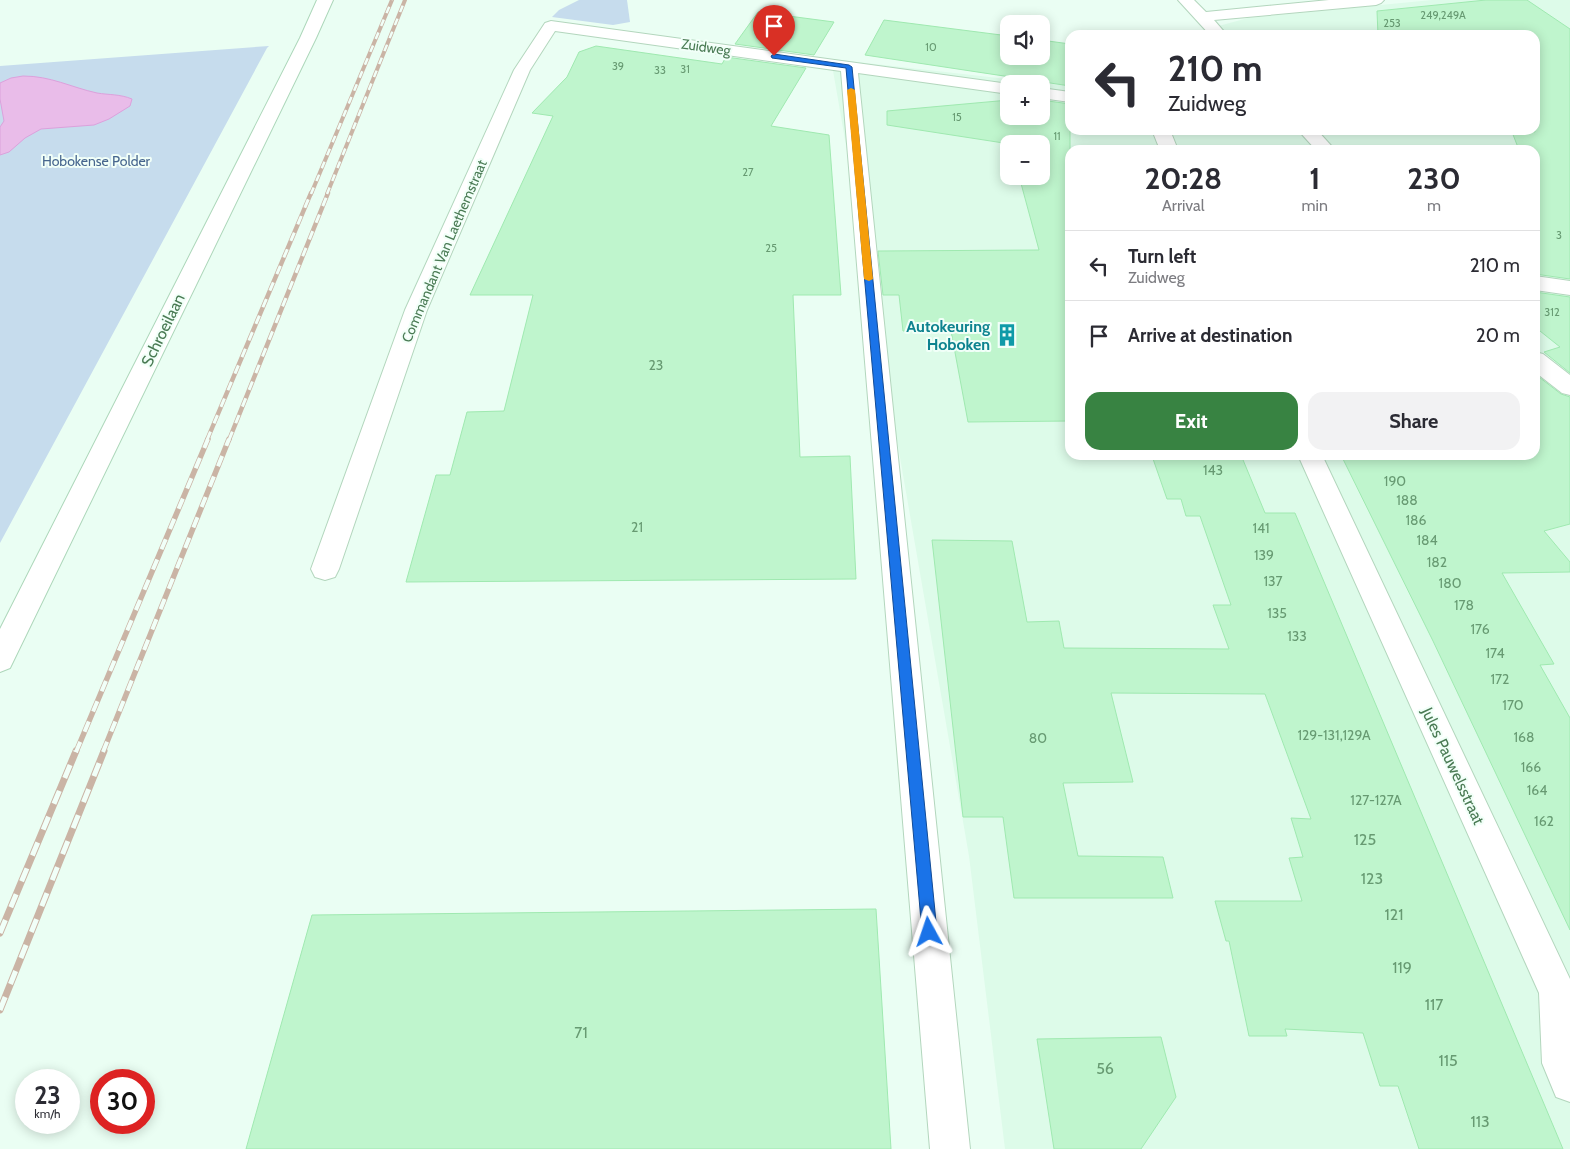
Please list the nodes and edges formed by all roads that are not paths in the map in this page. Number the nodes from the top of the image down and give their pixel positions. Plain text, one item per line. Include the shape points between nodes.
1 (325, 0) edge
2 (1186, 0) edge
3 (1376, 0) edge
4 (1202, 17) junction
5 (551, 26) joint
6 (1214, 30) edge
7 (849, 67) junction
8 (1000, 88) edge
9 (1050, 94) edge
10 (1065, 96) edge
11 (1312, 135) edge
12 (1321, 145) edge
13 (1540, 284) edge
14 (1570, 288) edge
15 (1540, 364) edge
16 (1570, 387) edge
17 (1312, 460) edge
18 (325, 569) dead end
19 (0, 659) edge
20 (1570, 1083) edge
21 (950, 1149) edge

1 - 19 street, Schroeilaan
2 - 4 street
3 - 4 street
4 - 6 street
5 - 7 street, Zuidweg
5 - 18 street, Commandant Van Laethemstraat via 522,70 416,310
7 - 8 street, Zuidweg
7 - 21 street
9 - 10 street
11 - 12 street
13 - 14 street
15 - 16 street
17 - 20 street, Jules Pauwelsstraat via 1557,992 1561,1063

